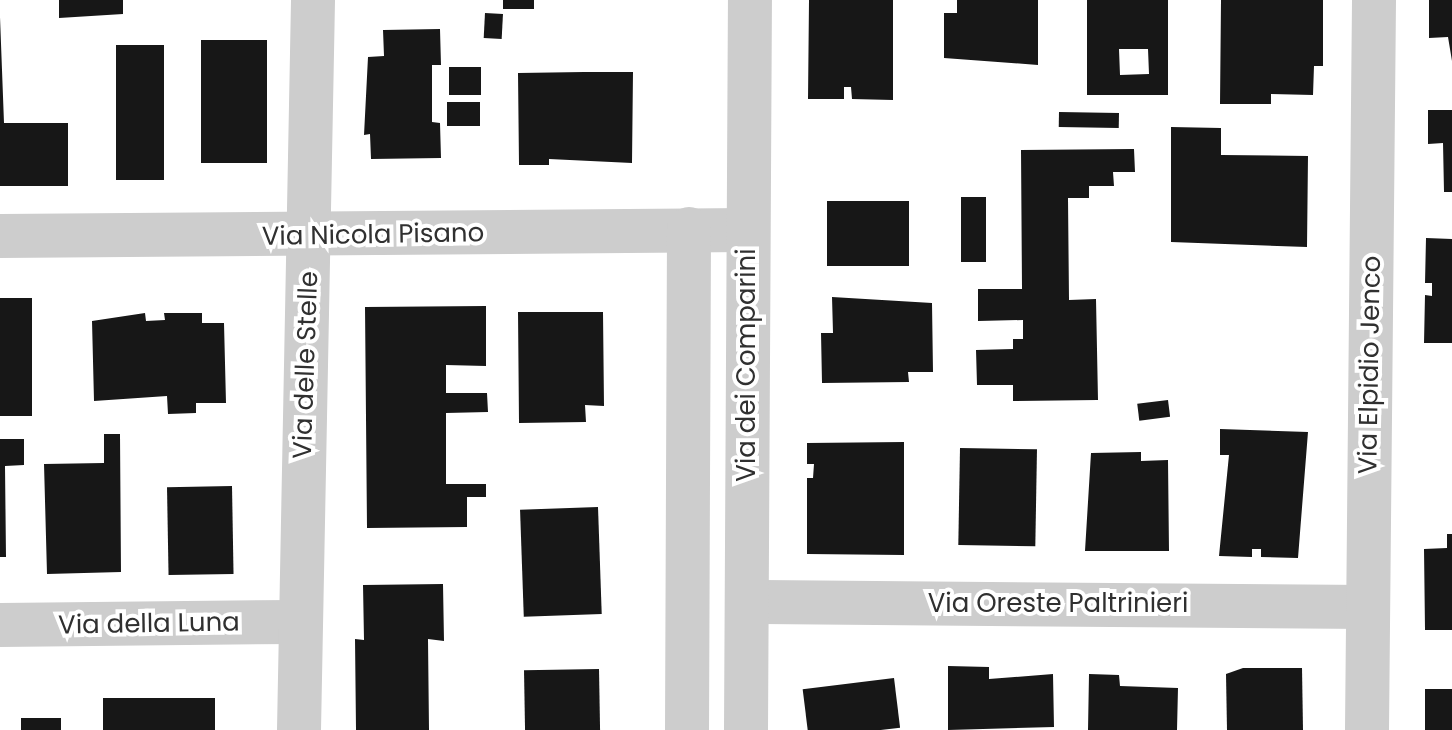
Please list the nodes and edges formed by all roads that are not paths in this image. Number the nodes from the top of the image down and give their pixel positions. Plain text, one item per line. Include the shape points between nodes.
1 (313, 0) edge
2 (750, 0) edge
3 (1374, 0) edge
4 (689, 229) junction
5 (747, 230) junction
6 (0, 236) edge
7 (310, 237) junction
8 (747, 602) junction
9 (1368, 607) junction
10 (298, 622) junction
11 (0, 625) edge
12 (299, 730) edge
13 (687, 730) edge
14 (746, 730) edge
15 (1367, 730) edge

1 - 7 street, Via delle Stelle
2 - 5 street, Via dei Comparini
3 - 9 street, Via Elpidio Jenco
4 - 5 street, Via Nicola Pisano
4 - 7 street, Via Nicola Pisano
4 - 13 street
5 - 8 street, Via dei Comparini
6 - 7 street, Via Nicola Pisano
7 - 10 street, Via delle Stelle
8 - 9 street, Via Oreste Paltrinieri
8 - 14 street, Via dei Comparini
9 - 15 street, Via Elpidio Jenco
10 - 11 street, Via della Luna
10 - 12 street, Via delle Stelle

